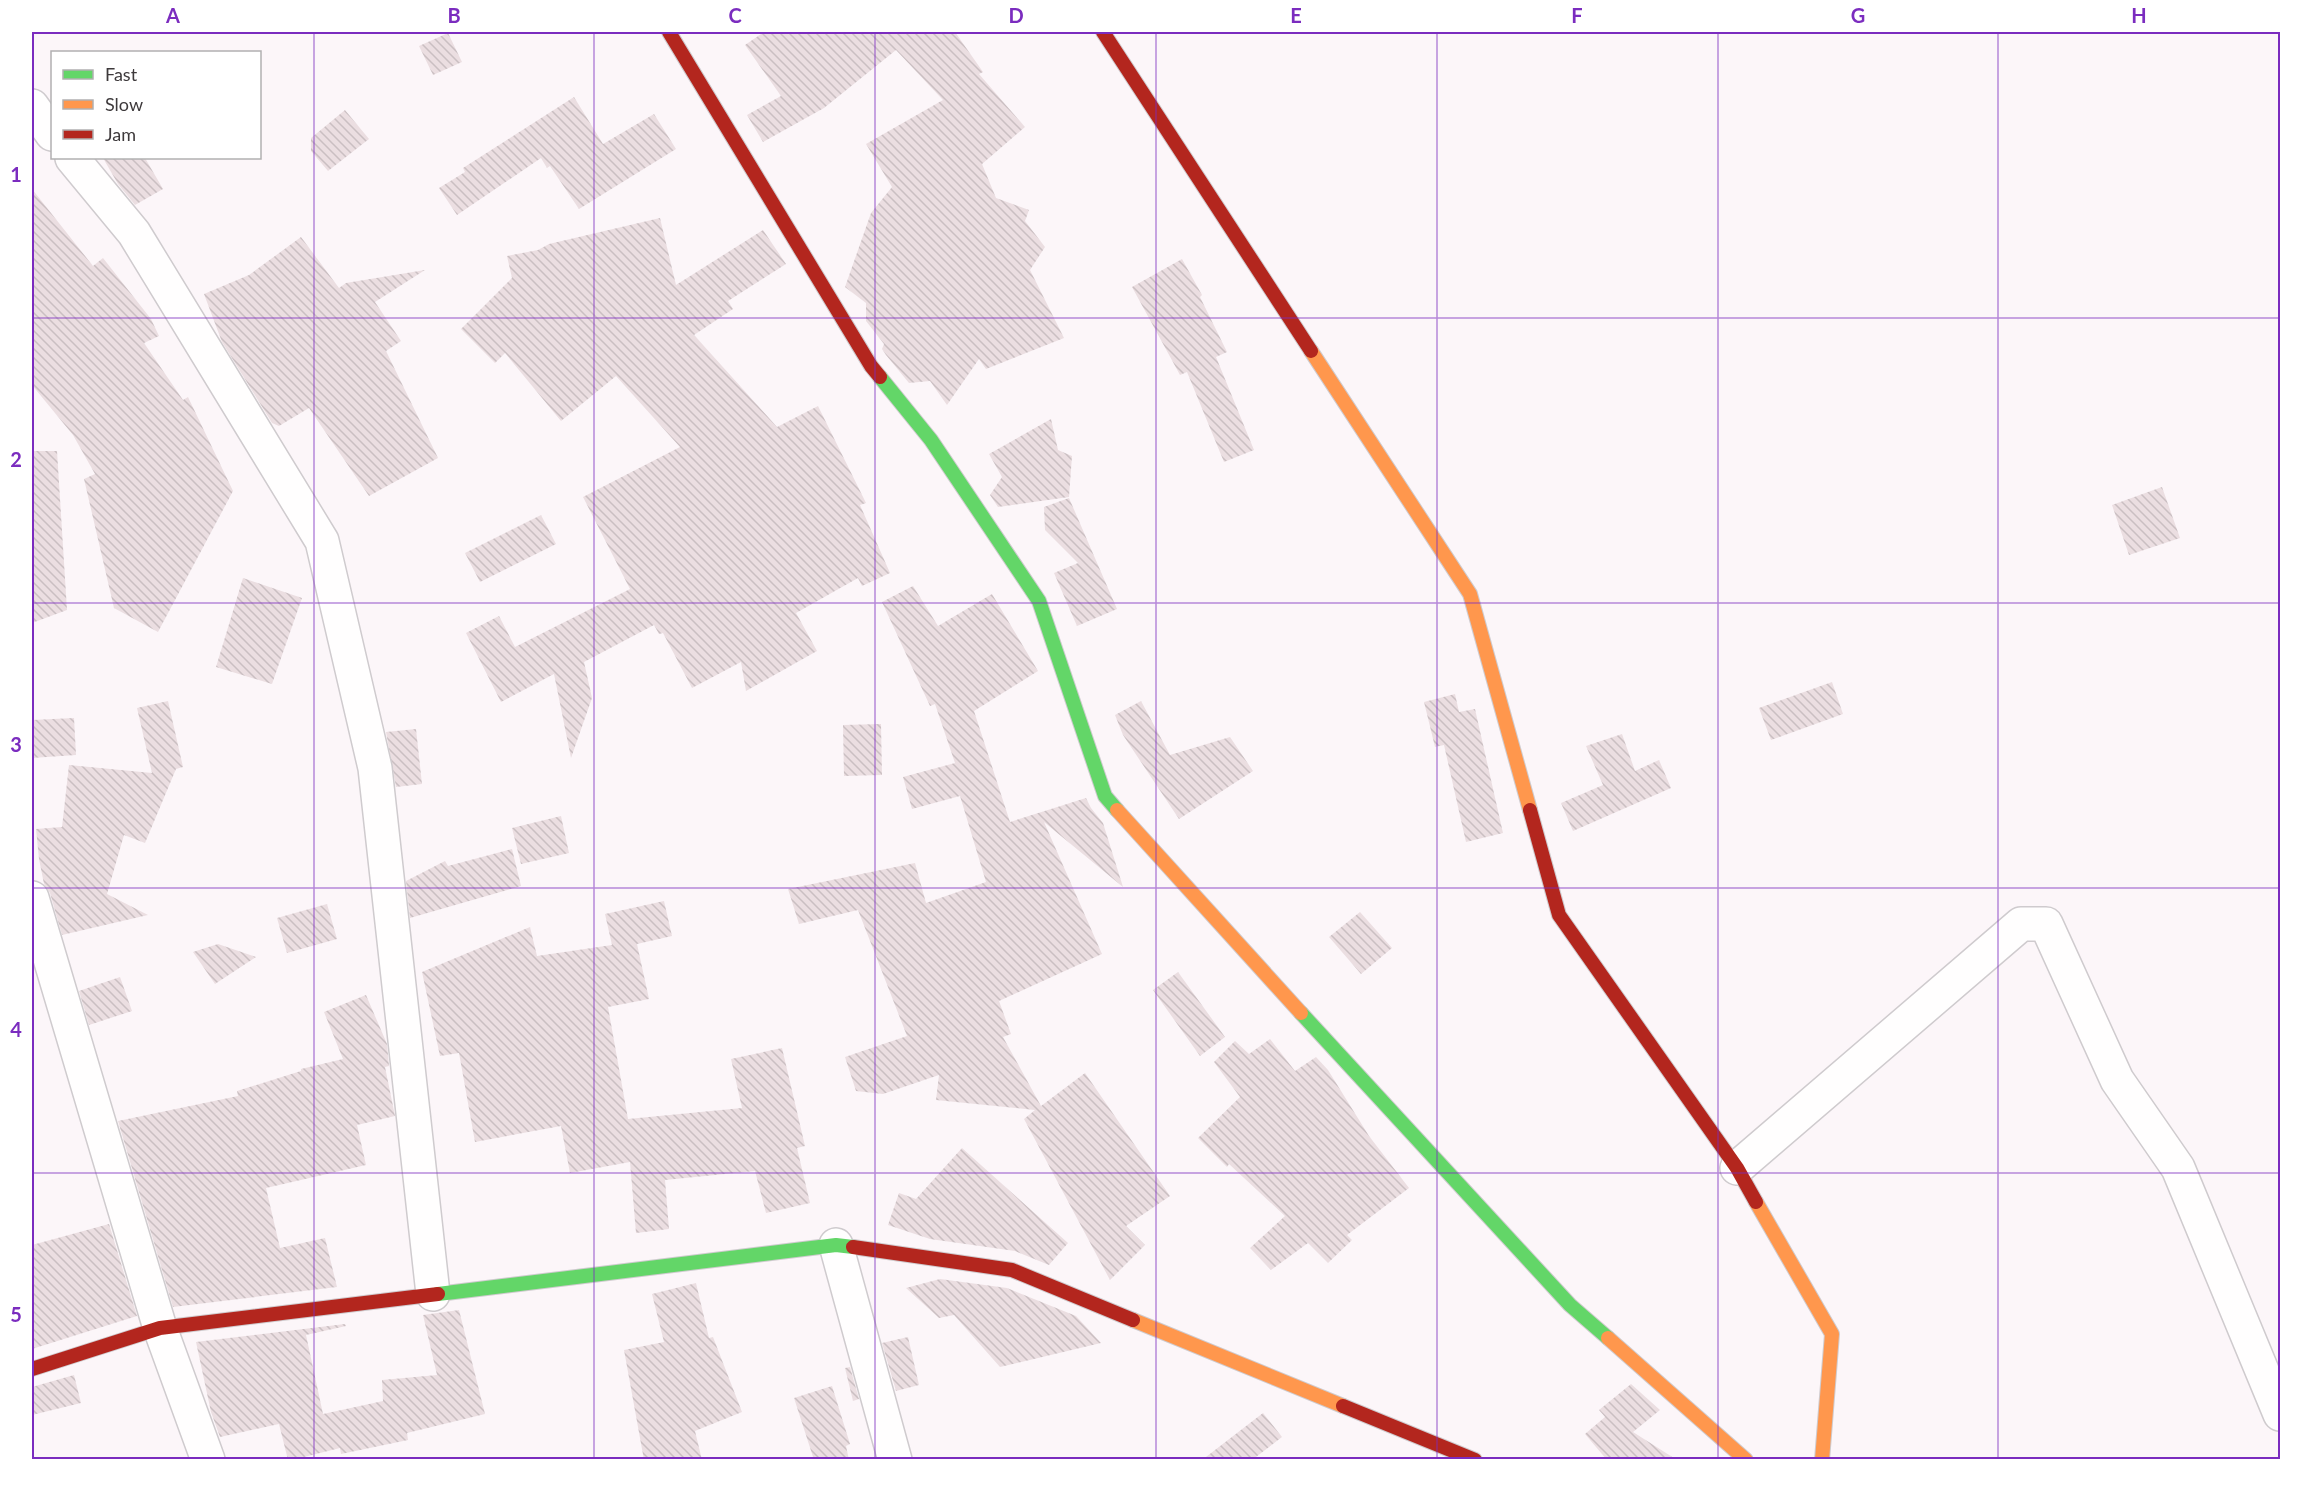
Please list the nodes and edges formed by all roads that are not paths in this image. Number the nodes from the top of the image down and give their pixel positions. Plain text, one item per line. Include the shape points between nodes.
1 (669, 32) edge
2 (1103, 32) edge
3 (32, 106) edge
4 (51, 133) edge
5 (73, 159) edge
6 (32, 898) edge
7 (1737, 1168) junction
8 (836, 1245) junction
9 (433, 1294) junction
10 (160, 1328) junction
11 (32, 1369) edge
12 (2280, 1414) edge
13 (208, 1460) edge
14 (895, 1460) edge
15 (1475, 1460) edge
16 (1746, 1460) edge
17 (1822, 1460) edge

1 - 16 street via 871,366 931,440 1039,601 1105,796 1570,1305
2 - 7 street via 1470,594 1558,915
3 - 4 street
5 - 9 street via 134,233 322,541 375,768
6 - 10 street
7 - 12 street via 2021,924 2046,924 2117,1080 2178,1168
7 - 17 street via 1832,1334
8 - 9 street
8 - 14 street
8 - 15 street via 1012,1270
9 - 10 street
10 - 11 street
10 - 13 street

